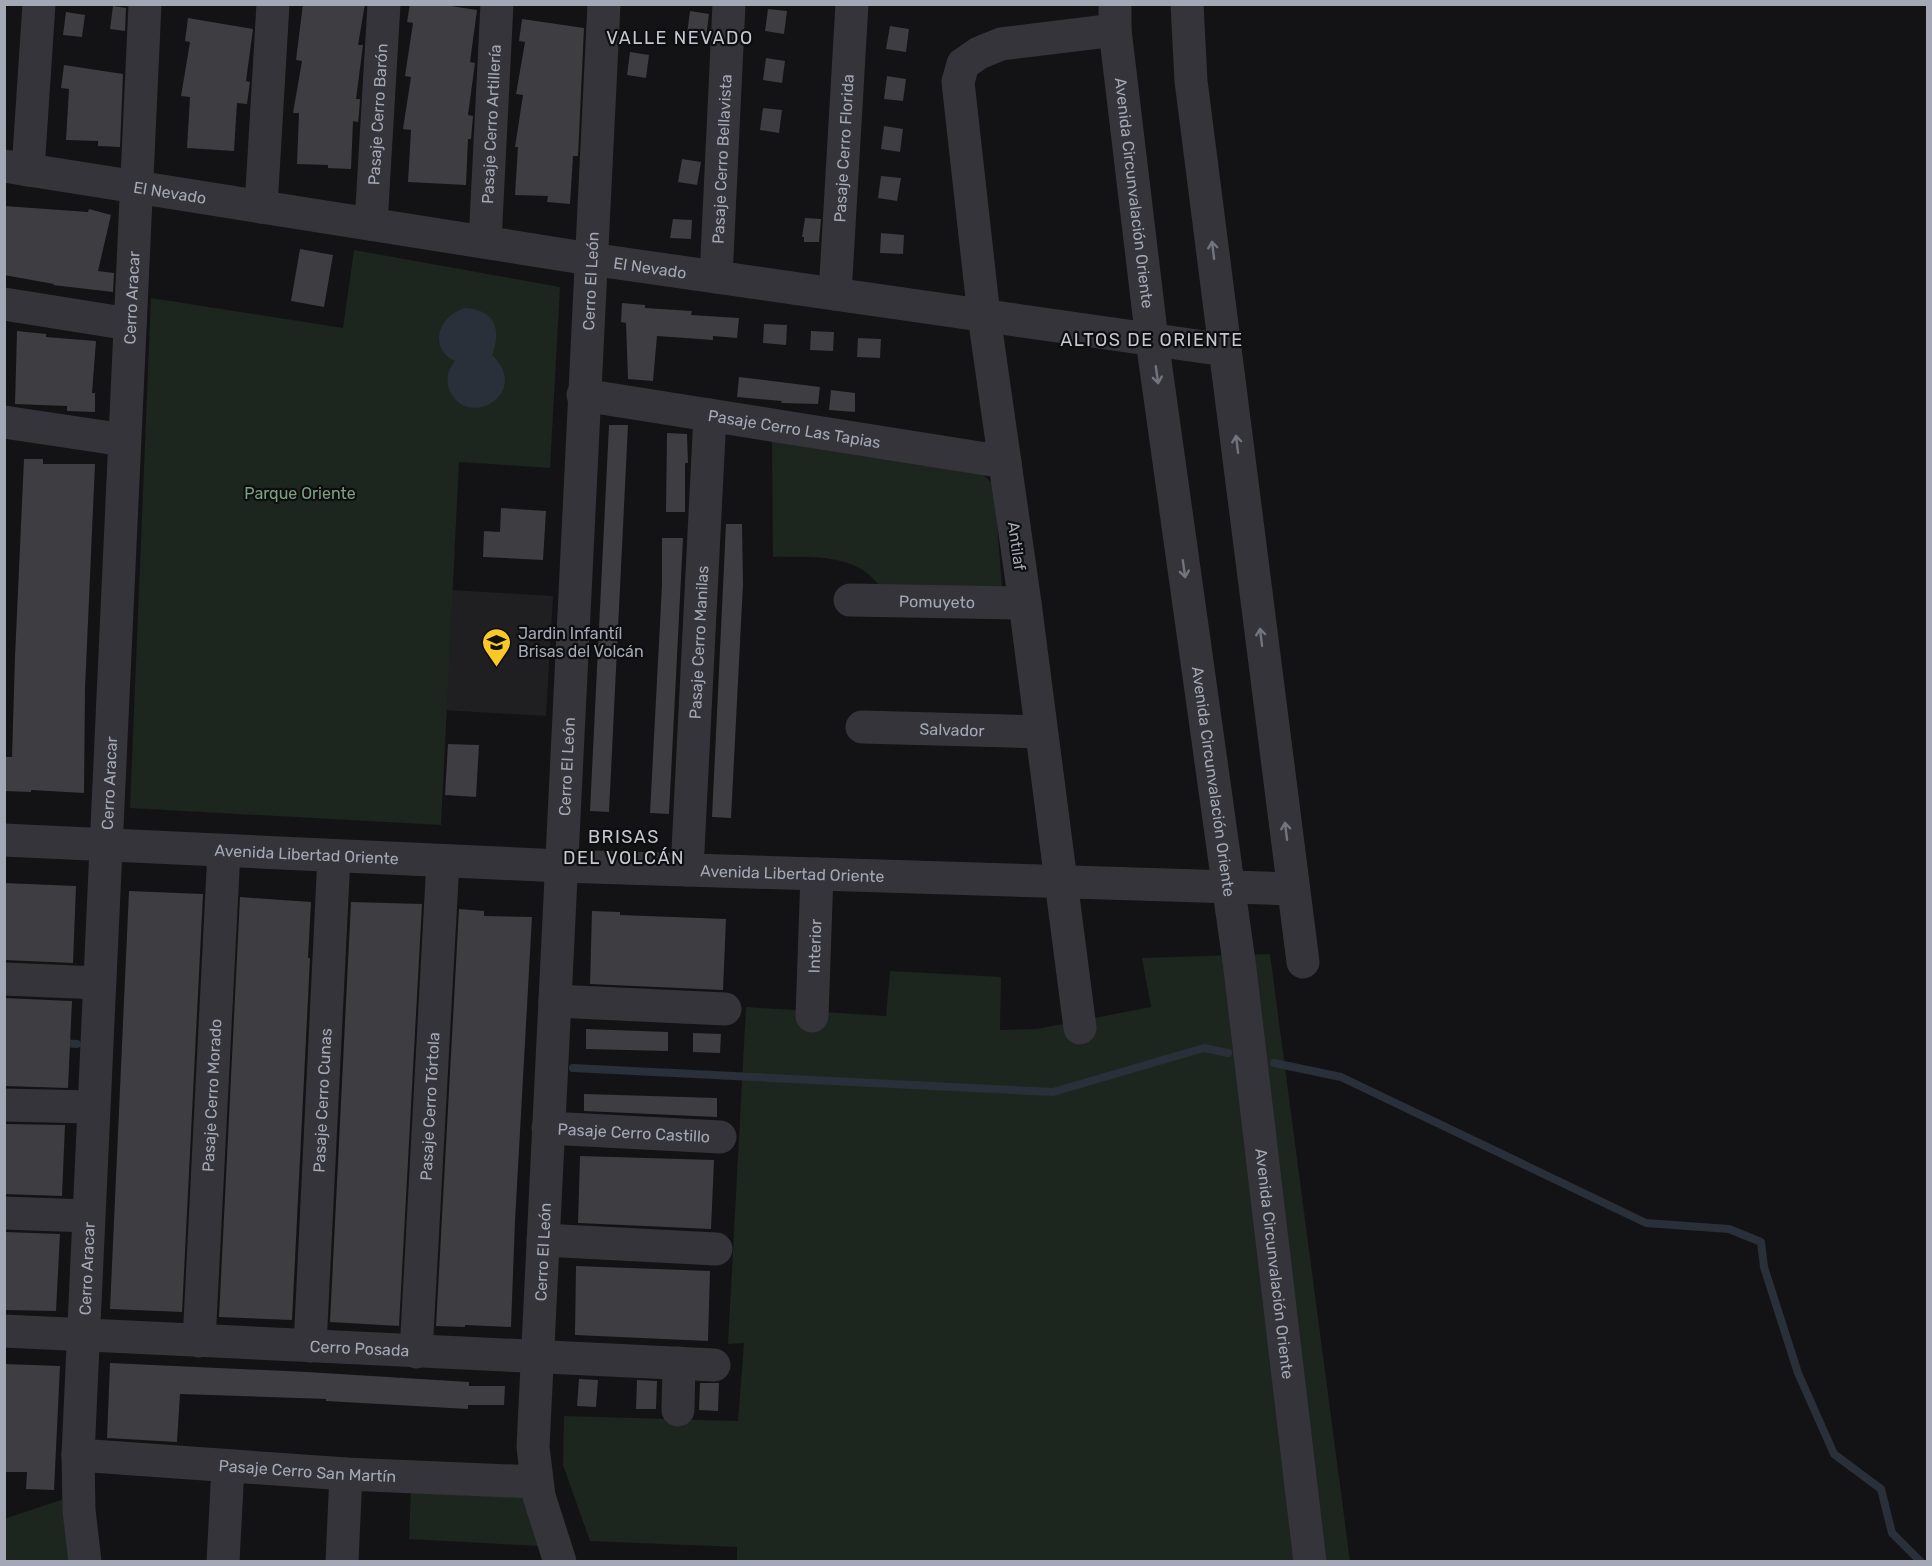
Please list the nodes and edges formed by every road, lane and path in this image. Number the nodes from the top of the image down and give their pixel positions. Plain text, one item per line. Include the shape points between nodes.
1 (39, 4) edge
2 (145, 4) edge
3 (273, 4) edge
4 (384, 4) edge
5 (497, 4) edge
6 (604, 4) edge
7 (729, 4) edge
8 (852, 4) edge
9 (1187, 4) edge
10 (1115, 17) edge
11 (16, 168) edge
12 (136, 187) junction
13 (261, 207) junction
14 (371, 224) junction
15 (485, 242) junction
16 (590, 259) junction
17 (716, 277) junction
18 (836, 294) junction
19 (4, 304) edge
20 (984, 316) junction
21 (129, 324) junction
22 (1152, 340) junction
23 (1225, 350) junction
24 (584, 395) junction
25 (710, 415) junction
26 (4, 422) edge
27 (124, 440) junction
28 (1005, 462) junction
29 (850, 600) dead end
30 (1025, 603) junction
31 (862, 728) dead end
32 (1041, 732) junction
33 (4, 840) edge
34 (105, 845) junction
35 (224, 851) junction
36 (334, 856) junction
37 (443, 861) junction
38 (561, 866) junction
39 (687, 870) junction
40 (817, 874) junction
41 (1060, 882) junction
42 (1229, 887) junction
43 (1293, 889) junction
44 (1303, 962) dead end
45 (4, 978) edge
46 (99, 983) junction
47 (555, 1002) junction
48 (725, 1009) dead end
49 (812, 1016) dead end
50 (1080, 1028) dead end
51 (4, 1105) edge
52 (93, 1107) junction
53 (548, 1128) junction
54 (720, 1137) dead end
55 (4, 1213) edge
56 (88, 1216) junction
57 (543, 1240) junction
58 (716, 1249) dead end
59 (4, 1331) edge
60 (82, 1335) junction
61 (199, 1341) junction
62 (310, 1346) junction
63 (416, 1352) junction
64 (537, 1358) junction
65 (679, 1363) junction
66 (714, 1365) dead end
67 (678, 1410) dead end
68 (78, 1455) junction
69 (228, 1467) junction
70 (346, 1474) junction
71 (536, 1482) junction
72 (85, 1562) edge
73 (223, 1562) edge
74 (342, 1562) edge
75 (560, 1562) edge
76 (1310, 1562) edge

1 - 11 street
2 - 12 street, Cerro Aracar
3 - 13 street
4 - 14 street, Pasaje Cerro Barón
5 - 15 street, Pasaje Cerro Artillería
6 - 16 street, Cerro El León
7 - 17 street, Pasaje Cerro Bellavista
8 - 18 street, Pasaje Cerro Florida
23 -> 9 street via 1191,81
10 - 20 street, Antilaf via 1001,44 963,64 958,82
10 - 22 street, Avenida Circunvalación Oriente
11 - 12 street, El Nevado
12 - 13 street, El Nevado
12 - 21 street, Cerro Aracar
13 - 14 street, El Nevado
14 - 15 street, El Nevado
15 - 16 street, El Nevado
16 - 17 street, El Nevado
16 - 24 street, Cerro El León
17 - 18 street, El Nevado
18 - 20 street, El Nevado
19 - 21 street
20 - 22 street, El Nevado
20 - 28 street, Antilaf
21 - 27 street, Cerro Aracar
22 - 23 street, El Nevado
22 -> 42 street, Avenida Circunvalación Oriente
43 -> 23 street
24 - 25 street, Pasaje Cerro Las Tapias
24 - 38 street, Cerro El León
25 - 28 street, Pasaje Cerro Las Tapias
25 - 39 street, Pasaje Cerro Manilas
26 - 27 street
27 - 34 street, Cerro Aracar
28 - 30 street, Antilaf
29 - 30 street, Pomuyeto
30 - 32 street, Antilaf
31 - 32 street, Salvador
32 - 41 street, Antilaf
33 - 34 street, Avenida Libertad Oriente
34 - 35 street, Avenida Libertad Oriente
34 - 46 street, Cerro Aracar
35 - 36 street, Avenida Libertad Oriente
35 - 61 street, Pasaje Cerro Morado
36 - 37 street, Avenida Libertad Oriente
36 - 62 street, Pasaje Cerro Cunas
37 - 38 street, Avenida Libertad Oriente
37 - 63 street, Pasaje Cerro Tórtola
38 - 39 street, Avenida Libertad Oriente
38 - 47 street, Cerro El León
39 - 40 street, Avenida Libertad Oriente
40 - 41 street, Avenida Libertad Oriente
40 - 49 street, Interior
41 - 42 street, Avenida Libertad Oriente
41 - 50 street, Antilaf
42 - 43 street, Avenida Libertad Oriente
42 - 76 street, Avenida Circunvalación Oriente
43 - 44 street
45 - 46 street
46 - 52 street, Cerro Aracar
47 - 48 street
47 - 53 street, Cerro El León
51 - 52 street
52 - 56 street, Cerro Aracar
53 - 54 street, Pasaje Cerro Castillo
53 - 57 street, Cerro El León
55 - 56 street
56 - 60 street, Cerro Aracar
57 - 58 street
57 - 64 street, Cerro El León
59 - 60 street, Cerro Posada
60 - 61 street, Cerro Posada
60 - 68 street, Cerro Aracar
61 - 62 street, Cerro Posada
62 - 63 street, Cerro Posada
63 - 64 street, Cerro Posada
64 - 65 street, Cerro Posada
64 - 71 street, Cerro El León via 533,1447
65 - 66 street, Cerro Posada
65 - 67 street
68 - 69 street, Pasaje Cerro San Martín
68 - 72 street, Cerro Aracar
69 - 70 street, Pasaje Cerro San Martín
69 - 73 street
70 - 71 street, Pasaje Cerro San Martín
70 - 74 street
71 - 75 street, Cerro El León

